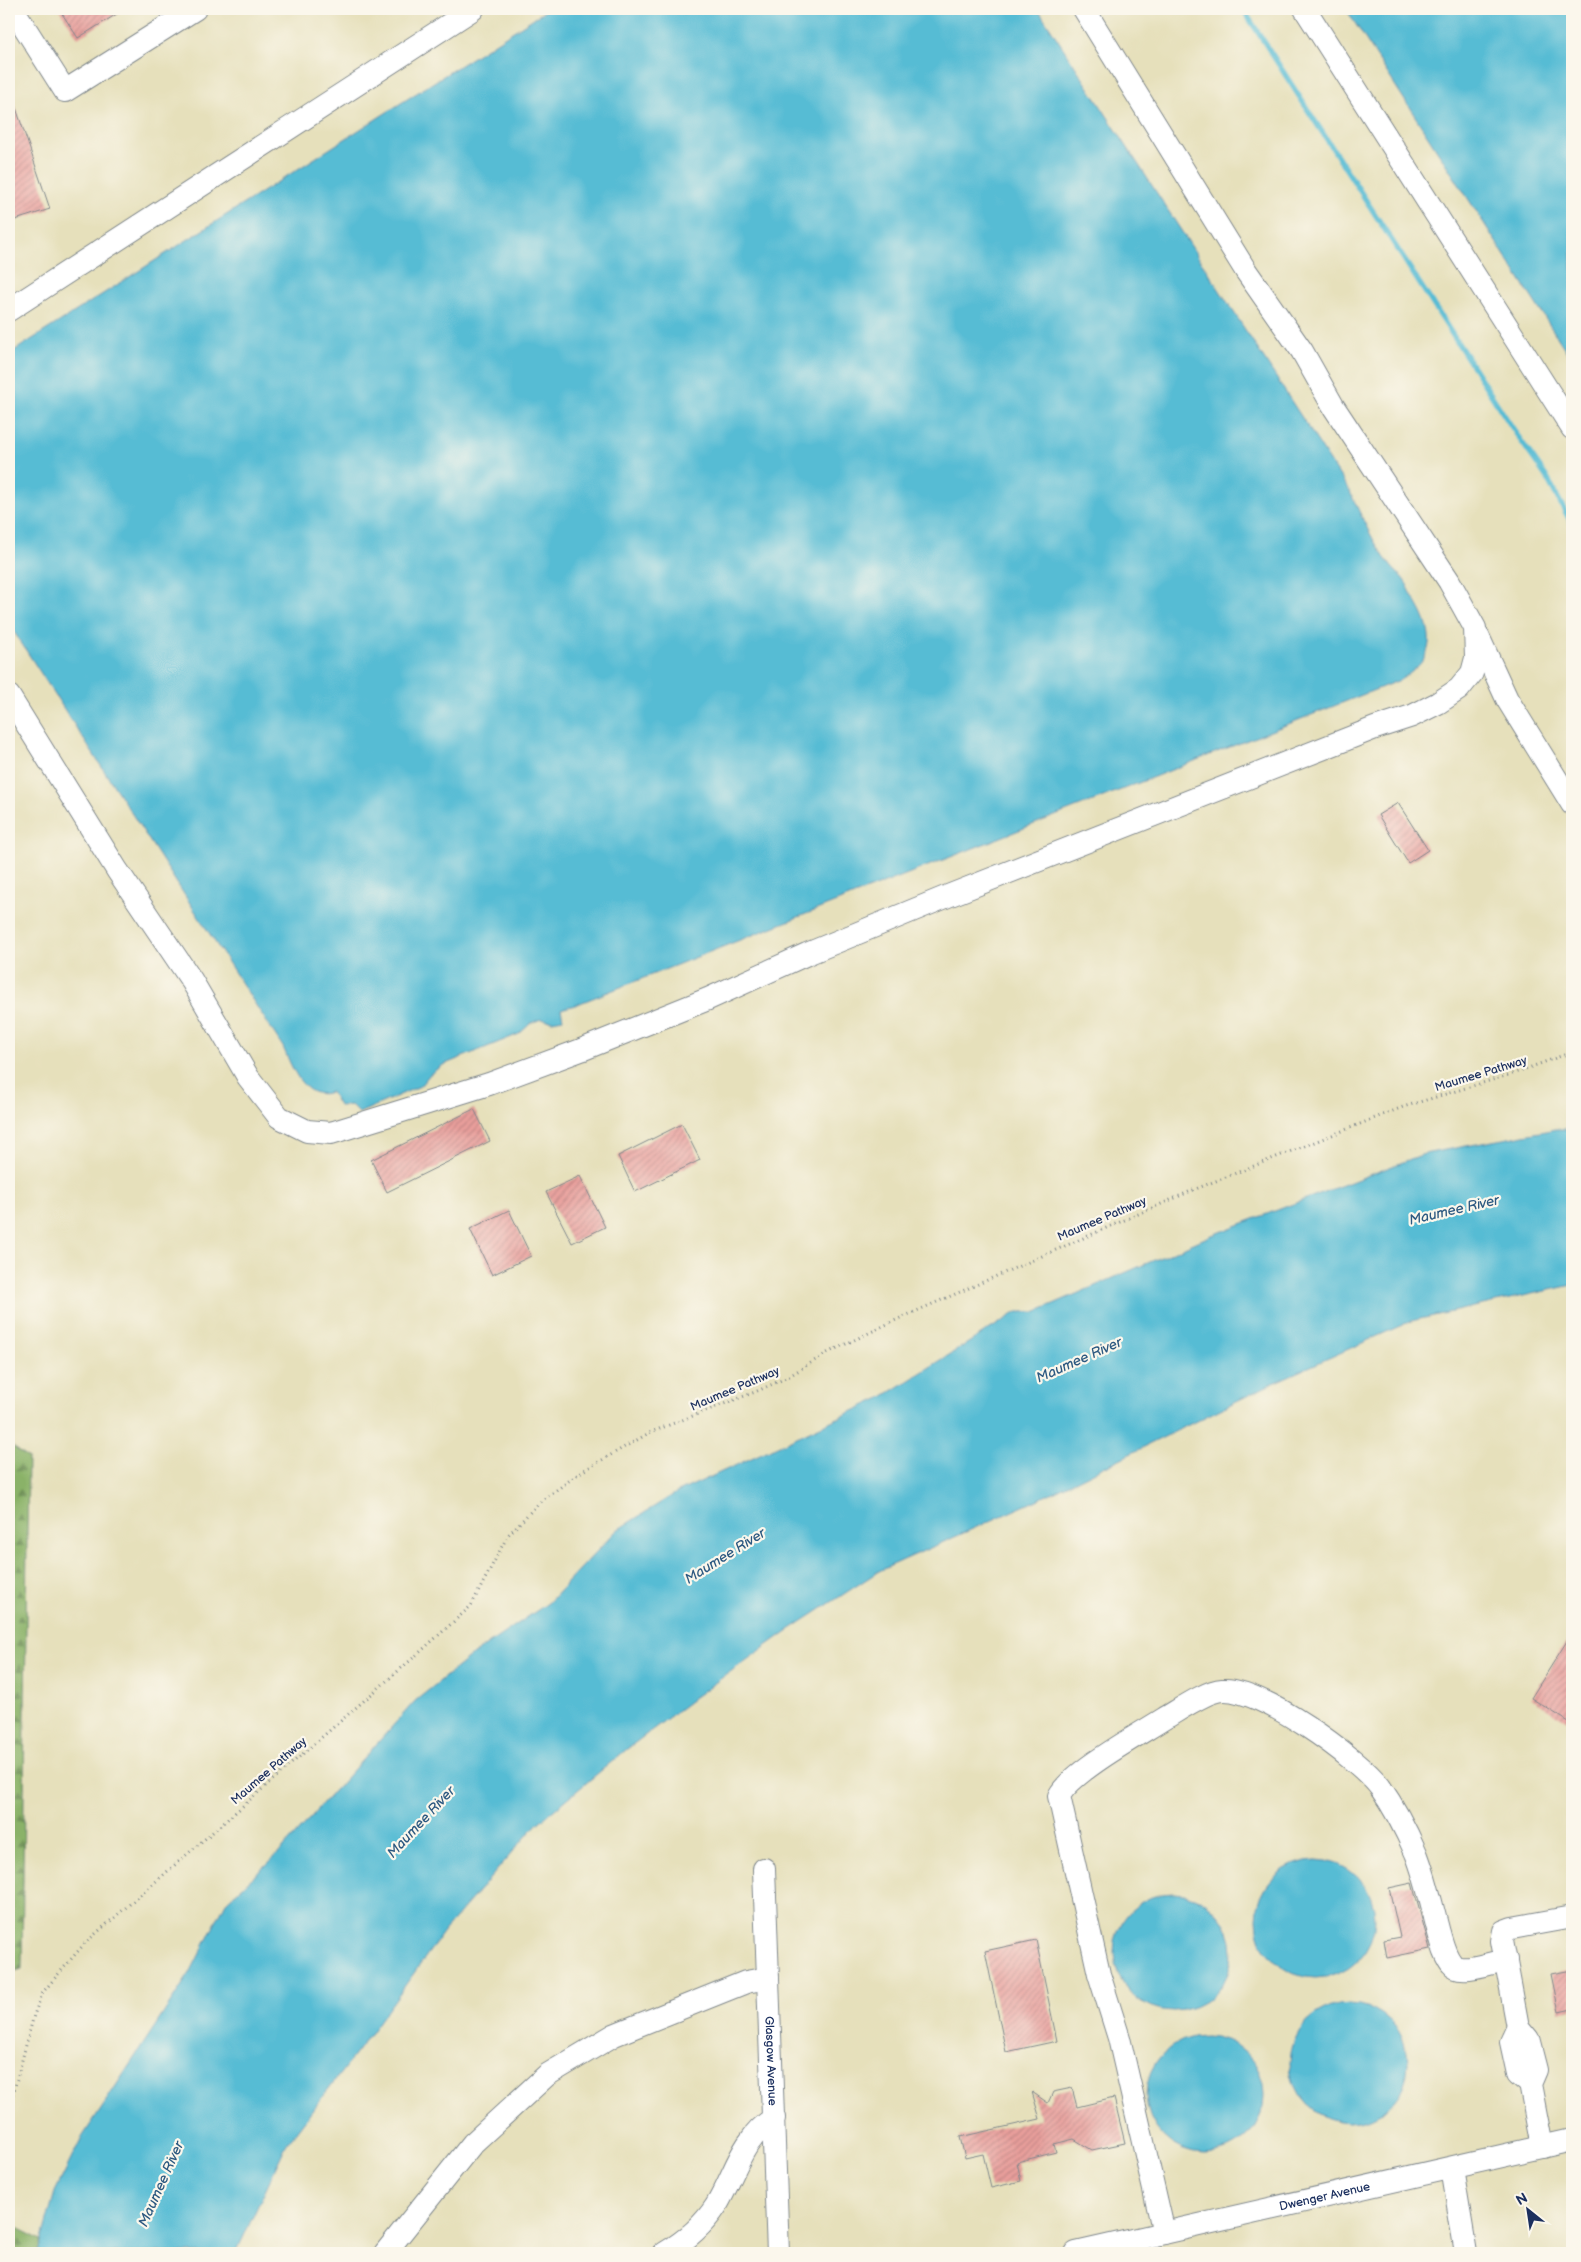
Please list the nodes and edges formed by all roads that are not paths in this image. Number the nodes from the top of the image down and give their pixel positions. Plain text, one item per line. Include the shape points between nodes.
1 (13, 9) edge
2 (195, 9) edge
3 (473, 9) edge
4 (1084, 9) edge
5 (1305, 9) edge
6 (9, 310) edge
7 (1567, 421) edge
8 (1475, 628) junction
9 (1459, 689) junction
10 (9, 696) edge
11 (1507, 699) junction
12 (1572, 804) edge
13 (764, 1869) dead end
14 (1572, 1917) edge
15 (1506, 1960) junction
16 (768, 1978) junction
17 (774, 2118) junction
18 (1572, 2140) edge
19 (1542, 2147) junction
20 (1452, 2168) junction
21 (1164, 2233) junction
22 (384, 2253) edge
23 (666, 2253) edge
24 (778, 2253) edge
25 (1076, 2253) edge
26 (1466, 2253) edge

1 - 2 street via 66,91
3 - 6 street
4 - 8 street via 1246,271 1302,351 1333,406 1449,582
5 - 7 street
8 - 9 street via 1476,658 1472,673
8 - 11 street
9 - 10 street via 1412,716 1167,808 948,896 581,1050 489,1084 331,1133 307,1131 279,1118 248,1077 192,982 117,870
9 - 11 street via 1477,688
11 - 12 street
13 - 16 street, Glasgow Avenue
14 - 15 street via 1504,1932 1502,1941
15 - 19 street via 1518,2027 1528,2039 1536,2070 1530,2084
15 - 21 street via 1462,1970 1452,1966 1444,1949 1417,1855 1379,1786 1350,1757 1291,1716 1247,1694 1222,1690 1193,1701 1113,1750 1070,1781 1059,1796 1099,1974 1119,2038
16 - 17 street, Glasgow Avenue
16 - 22 street via 746,1982 614,2035 547,2075 473,2143
17 - 23 street via 763,2125 742,2151 715,2207 685,2241
17 - 24 street, Glasgow Avenue
18 - 19 street, Dwenger Avenue
19 - 20 street, Dwenger Avenue
20 - 21 street, Dwenger Avenue
20 - 26 street
21 - 25 street, Dwenger Avenue

